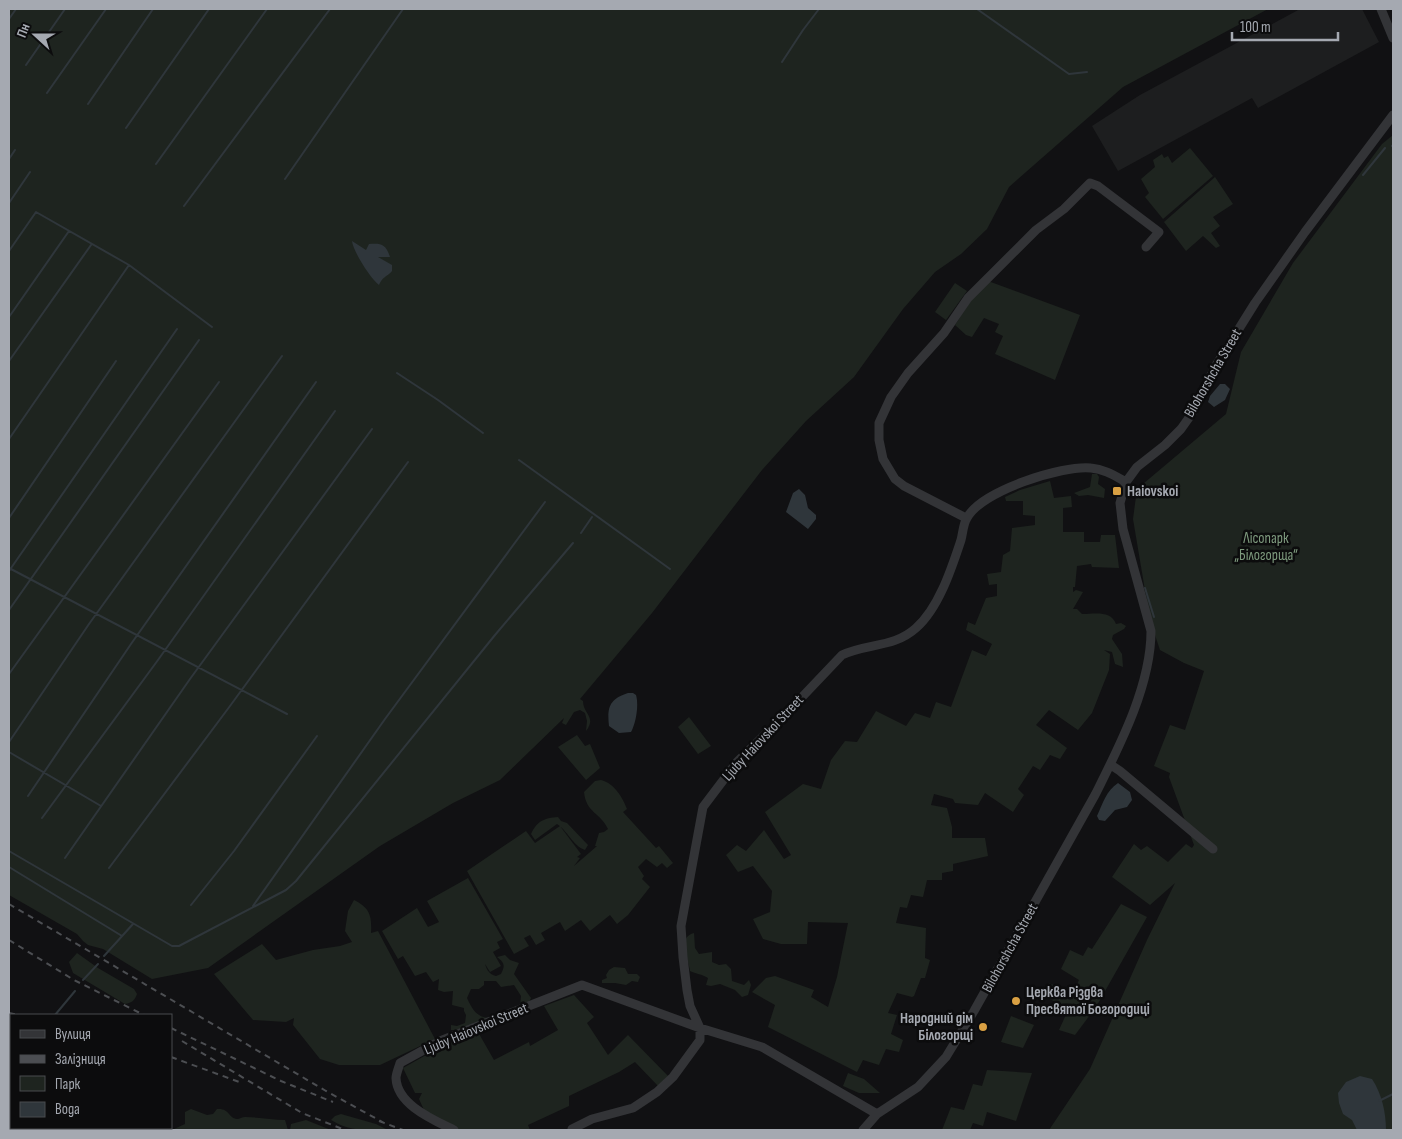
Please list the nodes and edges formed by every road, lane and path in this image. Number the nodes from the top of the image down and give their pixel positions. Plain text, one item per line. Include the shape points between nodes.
1 (1381, 9) edge
2 (1393, 38) edge
3 (1393, 115) edge
4 (1146, 247) dead end
5 (1126, 482) junction
6 (966, 518) junction
7 (1110, 765) junction
8 (1213, 849) dead end
9 (700, 1028) junction
10 (877, 1114) junction
11 (572, 1129) dead end
12 (454, 1130) edge
13 (862, 1130) edge

1 - 2 street
3 - 5 street, Bilohorshcha Street via 1255,303 1181,429 1137,467
4 - 6 street via 1159,232 1090,183 1064,209 1036,230 968,298 891,398 879,423 879,440 883,459 895,479
5 - 6 street via 1097,469 1068,469 1003,489
5 - 7 street, Bilohorshcha Street via 1120,502 1122,529 1151,631 1151,646 1142,687
6 - 9 street, Ljuby Haiovskoi Street via 948,575 931,609 916,628 893,642 842,655 737,762 703,807 681,926 687,990
7 - 8 street
7 - 10 street, Bilohorshcha Street via 1041,893 946,1057 918,1087
9 - 10 street, Ljuby Haiovskoi Street via 762,1048
9 - 11 street via 700,1040 658,1092 633,1108 592,1119
9 - 12 street, Ljuby Haiovskoi Street via 582,985 440,1041 400,1063 396,1079 400,1090 415,1109
10 - 13 street, Bilohorshcha Street

